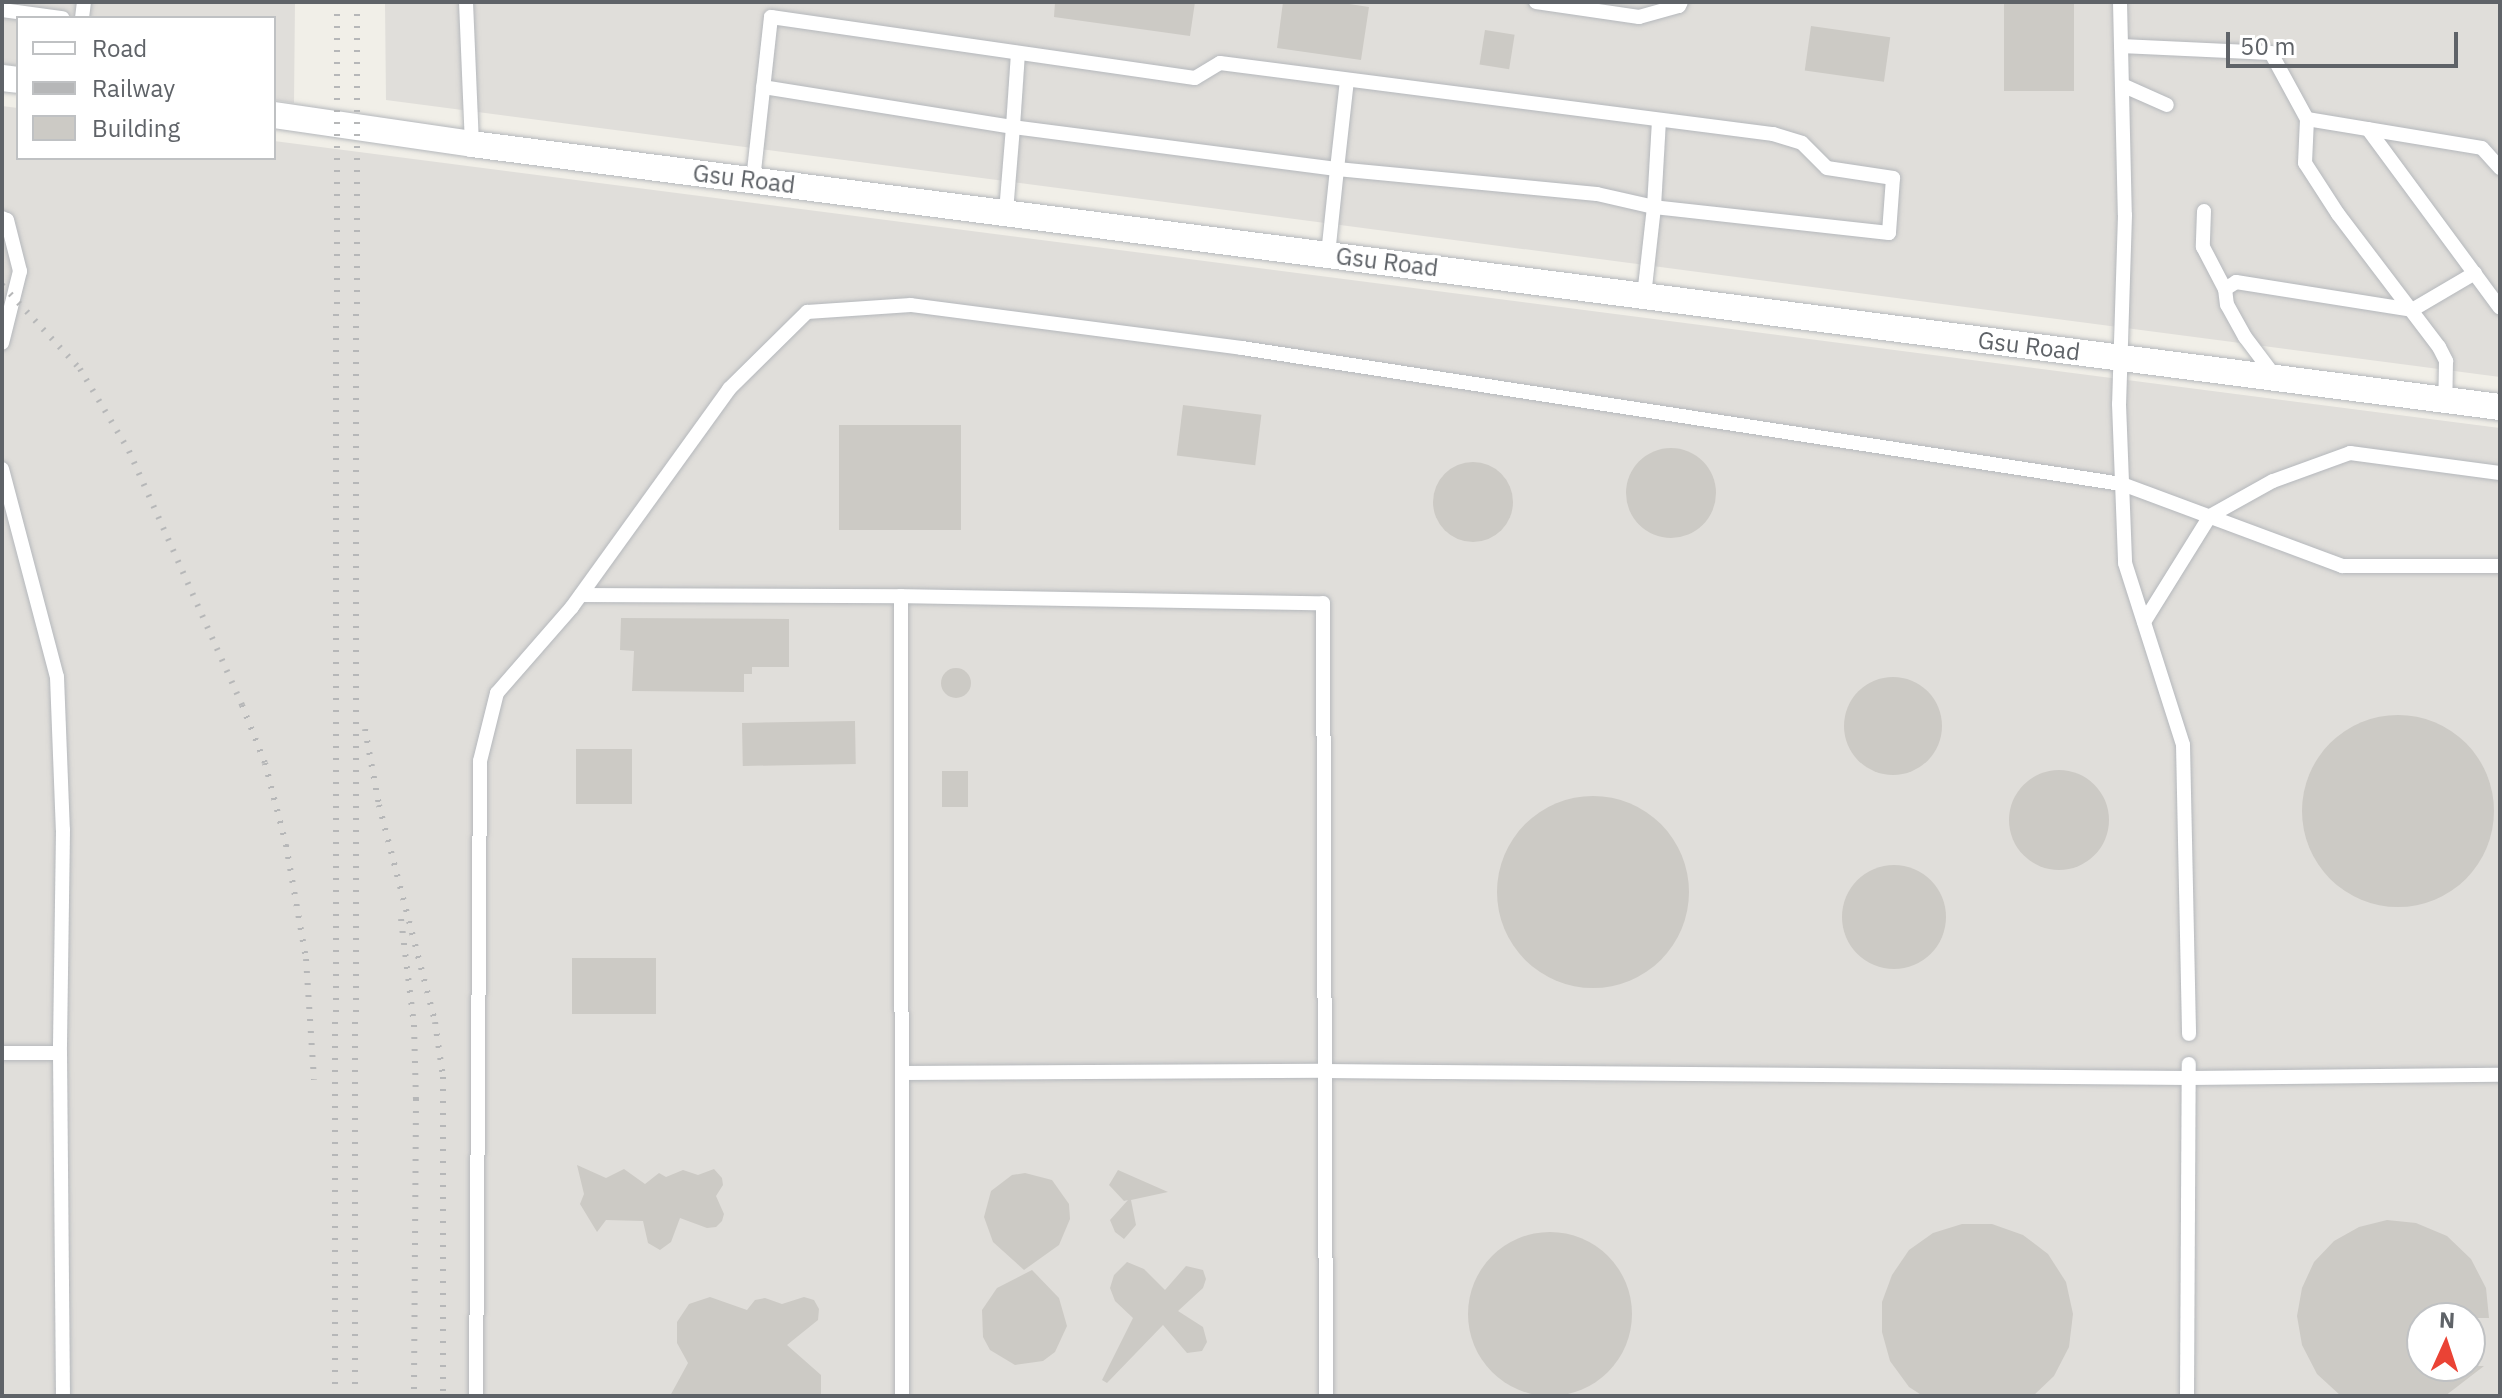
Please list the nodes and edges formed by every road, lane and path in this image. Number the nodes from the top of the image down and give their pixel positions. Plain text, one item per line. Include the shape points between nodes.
1 (466, 2) edge
2 (1536, 2) edge
3 (1681, 2) edge
4 (2120, 2) edge
5 (2, 10) edge
6 (47, 16) edge
7 (2121, 46) junction
8 (1018, 53) junction
9 (1347, 80) junction
10 (2122, 85) junction
11 (763, 87) junction
12 (2167, 105) dead end
13 (276, 115) edge
14 (2307, 119) junction
15 (1659, 120) junction
16 (1013, 127) junction
17 (2368, 129) junction
18 (472, 144) junction
19 (2500, 168) edge
20 (1337, 169) junction
21 (753, 180) junction
22 (1654, 207) junction
23 (2204, 211) dead end
24 (1006, 213) junction
25 (2, 218) edge
26 (1328, 254) junction
27 (2475, 273) junction
28 (2225, 289) junction
29 (1644, 296) junction
30 (2500, 308) edge
31 (2412, 310) junction
32 (2, 343) edge
33 (2120, 358) junction
34 (2276, 378) junction
35 (2445, 400) junction
36 (2500, 407) edge
37 (2, 469) edge
38 (2500, 473) edge
39 (2122, 484) junction
40 (2210, 516) junction
41 (2500, 566) edge
42 (581, 595) junction
43 (901, 596) junction
44 (2144, 622) junction
45 (2189, 1034) dead end
46 (2, 1053) edge
47 (60, 1053) junction
48 (1324, 1071) junction
49 (2189, 1071) junction
50 (902, 1073) junction
51 (2500, 1075) edge
52 (63, 1396) edge
53 (476, 1396) edge
54 (902, 1396) edge
55 (1326, 1396) edge
56 (2187, 1396) edge

1 - 18 lane
2 - 3 lane via 1639,17
4 - 7 lane
5 - 6 lane
7 - 10 lane
7 - 14 lane via 2271,53
8 - 9 lane via 1195,78 1220,63
8 - 11 lane via 771,17
8 - 16 lane
9 - 15 lane
9 - 20 lane
10 - 12 lane
10 - 33 lane
11 - 16 lane
11 - 21 lane
13 - 18 street, Gsu Road
14 - 17 lane
14 - 31 lane via 2305,163
15 - 22 lane
15 - 22 lane via 1773,134 1802,143 1827,168 1893,178 1889,233
16 - 20 lane
16 - 24 lane
17 - 19 lane via 2482,148
17 - 27 lane
18 - 21 street, Gsu Road
20 - 22 lane via 1597,194
20 - 26 lane
21 - 24 street, Gsu Road
22 - 29 lane
23 - 28 lane via 2203,247
24 - 26 street, Gsu Road
25 - 32 lane via 7,220 20,271
26 - 29 street, Gsu Road
27 - 30 lane
27 - 31 lane
28 - 31 lane via 2236,282
28 - 34 lane via 2227,305 2245,337
29 - 33 street, Gsu Road
31 - 35 lane via 2446,361
33 - 34 street, Gsu Road
33 - 39 lane
34 - 35 street, Gsu Road
35 - 36 street, Gsu Road
37 - 47 lane via 57,677 63,830
38 - 40 lane via 2350,453 2273,481
39 - 40 lane
39 - 42 lane via 1242,348 911,305 807,312 729,389
39 - 44 lane via 2125,563
40 - 41 lane via 2342,566
40 - 44 lane
42 - 43 lane
42 - 53 lane via 497,693 480,761
43 - 48 lane via 1323,603
43 - 50 lane
44 - 45 lane via 2183,745
46 - 47 lane
47 - 52 lane
48 - 49 lane
48 - 50 lane
48 - 55 lane
49 - 51 lane
49 - 56 lane
50 - 54 lane

